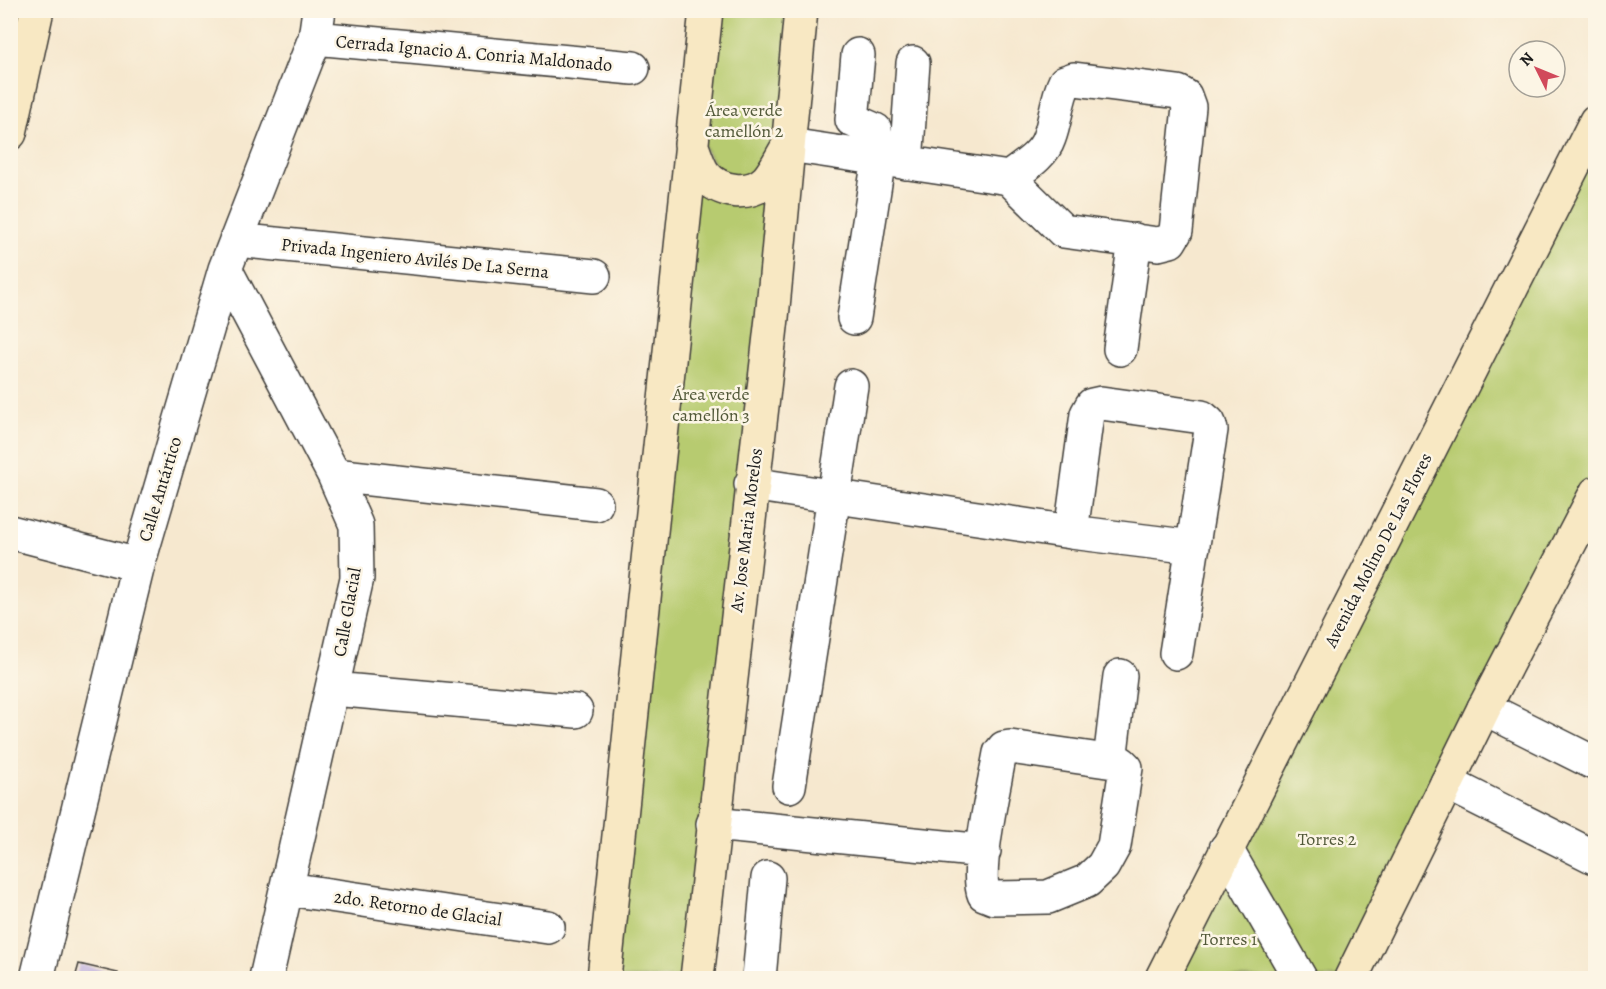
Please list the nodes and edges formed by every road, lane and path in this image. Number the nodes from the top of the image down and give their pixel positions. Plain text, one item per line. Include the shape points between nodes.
1 (706, 10) edge
2 (801, 10) edge
3 (31, 11) edge
4 (317, 24) edge
5 (858, 55) dead end
6 (913, 63) dead end
7 (633, 68) dead end
8 (1596, 121) edge
9 (10, 133) edge
10 (691, 144) junction
11 (789, 145) junction
12 (893, 160) junction
13 (1009, 178) junction
14 (1135, 240) junction
15 (231, 255) junction
16 (594, 276) dead end
17 (854, 318) dead end
18 (1120, 349) dead end
19 (851, 386) dead end
20 (334, 475) junction
21 (751, 484) junction
22 (1596, 493) edge
23 (834, 498) junction
24 (596, 504) dead end
25 (10, 532) edge
26 (1071, 532) junction
27 (1193, 548) junction
28 (138, 565) junction
29 (1176, 653) dead end
30 (1120, 676) dead end
31 (333, 689) junction
32 (1484, 708) junction
33 (576, 711) dead end
34 (1110, 761) junction
35 (1596, 764) edge
36 (1448, 783) junction
37 (789, 786) dead end
38 (713, 825) junction
39 (1226, 849) junction
40 (984, 851) junction
41 (1596, 858) edge
42 (768, 878) dead end
43 (288, 889) junction
44 (548, 927) dead end
45 (37, 978) edge
46 (266, 978) edge
47 (604, 978) edge
48 (697, 978) edge
49 (759, 978) edge
50 (1162, 978) edge
51 (1300, 978) edge
52 (1351, 978) edge

1 - 10 main road
2 - 11 main road, Av. Jose Maria Morelos
3 - 9 main road
4 - 7 street, Cerrada Ignacio A. Conria Maldonado
4 - 15 street, Calle Antártico
5 - 12 street via 852,120 876,130
6 - 12 street
8 - 39 main road, Avenida Molino De Las Flores
10 - 11 main road via 704,174 734,191 750,191 768,179
10 - 47 main road
11 - 12 street
11 - 21 main road, Av. Jose Maria Morelos
12 - 13 street
12 - 17 street
13 - 14 street via 1063,231
13 - 14 street via 1036,157 1049,140 1065,82 1074,79 1178,92 1185,96 1189,107 1176,231 1170,241 1158,244
14 - 18 street
15 - 16 street, Privada Ingeniero Avilés De La Serna
15 - 20 street, Calle Glacial
15 - 28 street, Calle Antártico
19 - 23 street
20 - 24 street
20 - 31 street, Calle Glacial via 356,525 357,578
21 - 23 street
21 - 38 main road, Av. Jose Maria Morelos
22 - 32 main road
23 - 26 street
23 - 37 street
25 - 28 street
26 - 27 street
26 - 27 street via 1087,414 1092,405 1101,403 1202,417 1209,423
27 - 29 street
28 - 45 street, Calle Antártico
30 - 34 street
31 - 33 street
31 - 43 street, Calle Glacial
32 - 35 street
32 - 36 main road
34 - 40 street via 1004,748
34 - 40 street via 1126,768 1114,846 1103,866 1087,881 1048,897 994,898 984,894 981,886
36 - 41 street
36 - 52 main road
38 - 40 street
38 - 48 main road, Av. Jose Maria Morelos
39 - 50 main road, Avenida Molino De Las Flores
39 - 51 street
42 - 49 street
43 - 44 street, 2do. Retorno de Glacial
43 - 46 street, Calle Glacial

